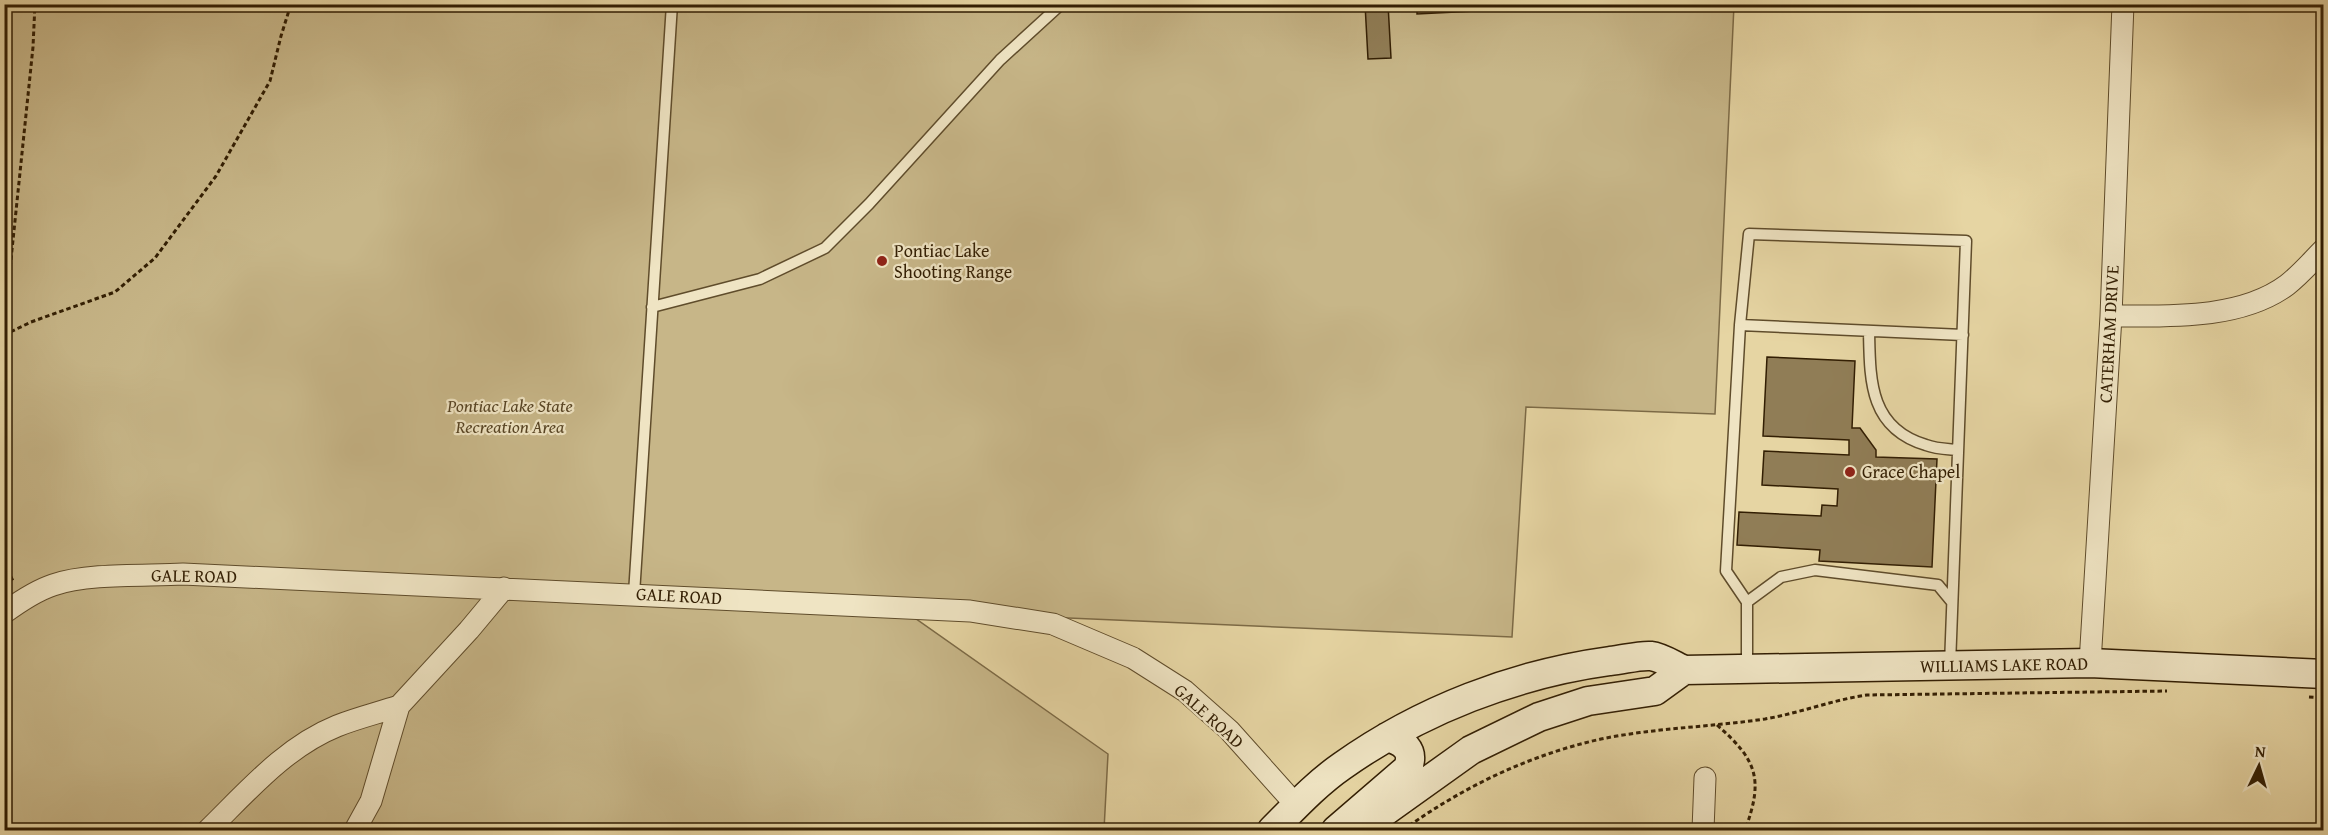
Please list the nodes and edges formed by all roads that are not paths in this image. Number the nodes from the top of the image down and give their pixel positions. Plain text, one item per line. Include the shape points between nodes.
1 (672, 4) edge
2 (1064, 4) edge
3 (2123, 4) edge
4 (2324, 249) edge
5 (652, 307) junction
6 (2111, 316) junction
7 (1740, 325) junction
8 (1869, 331) junction
9 (1963, 335) junction
10 (1958, 450) junction
11 (504, 588) junction
12 (634, 594) junction
13 (1747, 602) junction
14 (1952, 602) junction
15 (4, 613) edge
16 (2090, 663) junction
17 (1950, 665) junction
18 (1747, 669) junction
19 (1684, 670) junction
20 (2324, 674) edge
21 (1541, 675) junction
22 (399, 706) junction
23 (1549, 714) junction
24 (1387, 737) junction
25 (1705, 778) dead end
26 (1296, 805) junction
27 (208, 831) edge
28 (355, 831) edge
29 (1272, 831) edge
30 (1336, 831) edge
31 (1359, 831) edge
32 (1703, 831) edge

1 - 5 lane
2 - 5 lane via 1000,60 825,248 760,279
3 - 6 street, CATERHAM DRIVE
4 - 6 street via 2286,285 2251,303 2221,311
5 - 12 lane
6 - 16 street, CATERHAM DRIVE
7 - 8 lane
7 - 9 lane via 1749,234 1966,241
7 - 13 lane via 1726,572
8 - 9 lane
8 - 10 lane via 1870,380 1882,414 1899,434 1926,446
9 - 10 lane
10 - 14 lane
11 - 12 street, GALE ROAD
11 - 15 street, GALE ROAD via 183,574 96,578 54,585
11 - 22 street
12 - 26 street, GALE ROAD via 970,611 1053,624 1133,658 1185,691 1229,730
13 - 14 lane via 1781,577 1815,570 1938,585
13 - 18 lane
14 - 17 lane
16 - 17 main road, WILLIAMS LAKE ROAD
16 - 20 main road, WILLIAMS LAKE ROAD
17 - 18 main road, WILLIAMS LAKE ROAD
18 - 19 main road, WILLIAMS LAKE ROAD
19 - 21 main road, WILLIAMS LAKE ROAD via 1652,656
19 - 23 main road via 1655,691 1588,701
21 - 23 main road via 1552,698
21 - 24 main road, WILLIAMS LAKE ROAD via 1478,694
22 - 27 street via 336,726 305,743 267,771
22 - 28 street via 371,801
23 - 31 main road via 1471,750
24 - 26 main road, WILLIAMS LAKE ROAD via 1341,767
24 - 30 main road via 1405,745 1410,752 1408,768
25 - 32 street
26 - 29 main road, WILLIAMS LAKE ROAD

